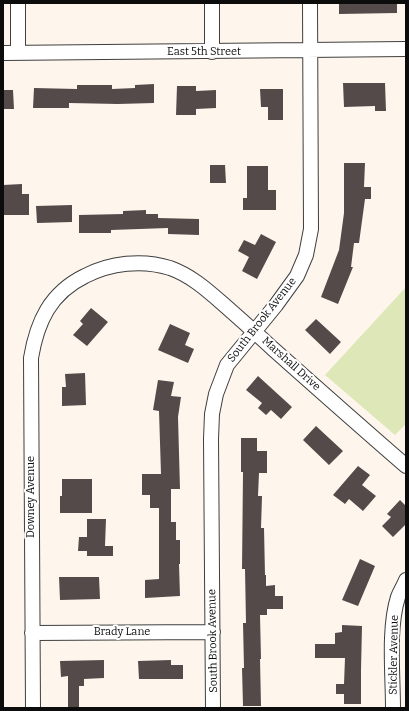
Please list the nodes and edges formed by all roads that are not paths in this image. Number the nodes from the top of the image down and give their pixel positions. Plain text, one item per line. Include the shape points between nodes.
1 (18, 3) edge
2 (212, 3) edge
3 (310, 3) edge
4 (310, 50) junction
5 (406, 50) edge
6 (18, 52) junction
7 (212, 52) junction
8 (3, 53) edge
9 (59, 294) joint
10 (254, 331) junction
11 (406, 466) edge
12 (406, 580) edge
13 (213, 632) junction
14 (32, 633) junction
15 (33, 708) edge
16 (213, 708) edge
17 (393, 708) edge

1 - 6 street
2 - 7 street
3 - 4 street, South Brook Avenue
4 - 5 street, East 5th Street
4 - 7 street, East 5th Street
4 - 10 street, South Brook Avenue via 311,229 306,255 297,276
6 - 7 street, East 5th Street
6 - 8 street, East 5th Street
9 - 10 street, Marshall Drive via 77,280 106,267 131,263 150,264 186,275
9 - 14 street, Downey Avenue via 44,314 34,340 31,358
10 - 11 street, Marshall Drive
10 - 13 street, South Brook Avenue via 227,365 216,394 212,414
12 - 17 street, Stickler Avenue via 394,614
13 - 14 street, Brady Lane
13 - 16 street, South Brook Avenue
14 - 15 street, Downey Avenue

